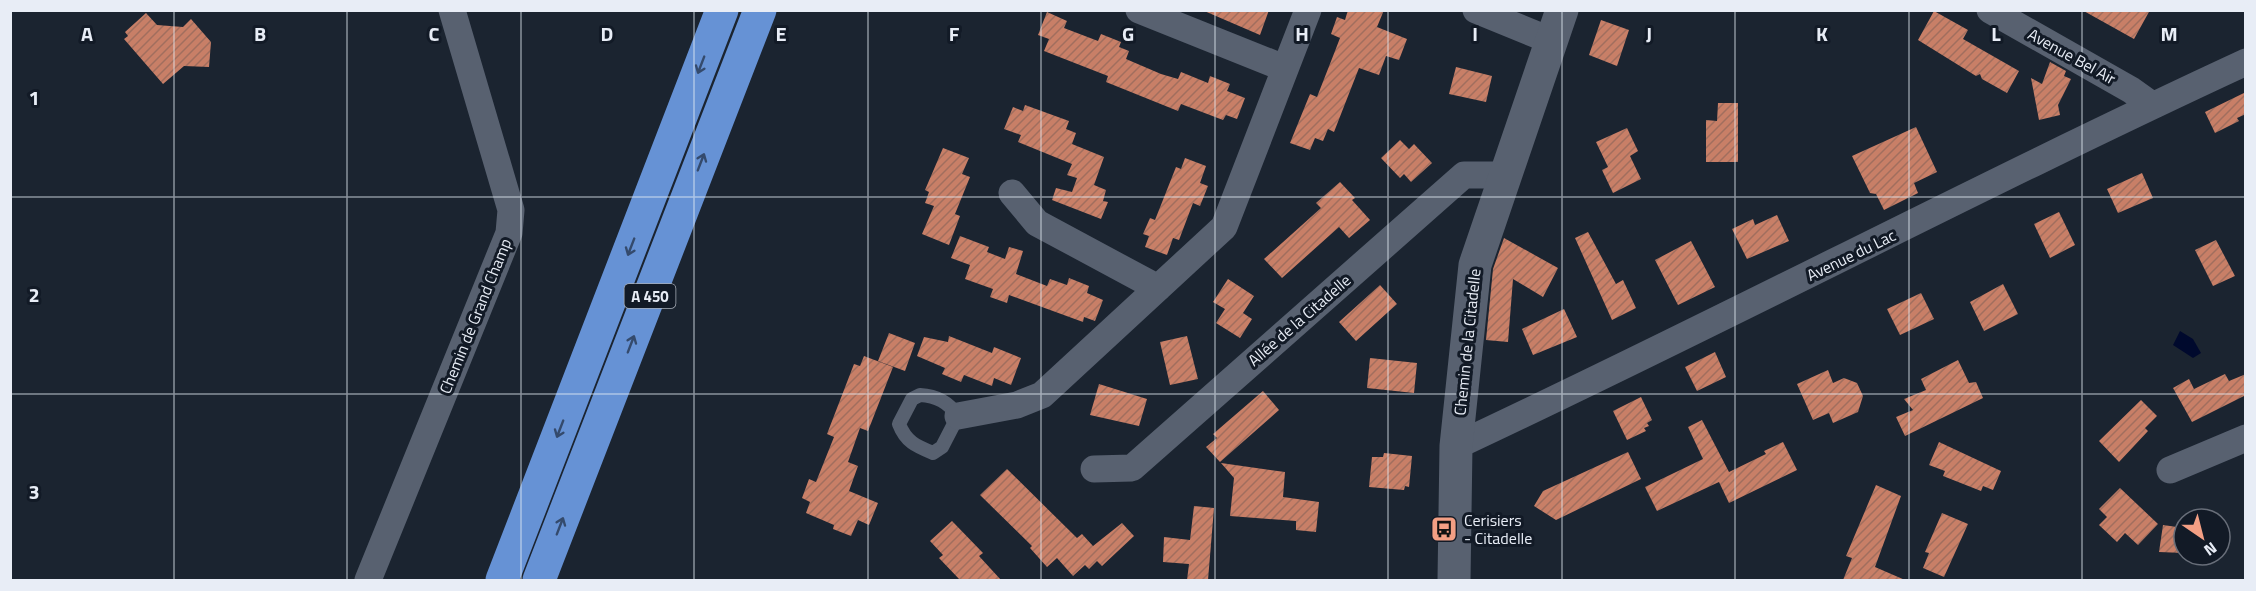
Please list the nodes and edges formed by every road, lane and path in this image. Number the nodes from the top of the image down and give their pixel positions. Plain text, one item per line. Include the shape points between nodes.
1 (452, 10) edge
2 (722, 10) edge
3 (760, 10) edge
4 (1139, 10) edge
5 (1308, 10) edge
6 (1476, 10) edge
7 (1562, 10) edge
8 (1990, 10) edge
9 (1552, 41) junction
10 (2246, 62) edge
11 (1284, 68) junction
12 (2152, 105) junction
13 (1506, 175) junction
14 (1012, 193) dead end
15 (1158, 288) junction
16 (958, 416) junction
17 (2246, 438) edge
18 (1456, 446) junction
19 (1094, 469) dead end
20 (2169, 470) dead end
21 (368, 580) edge
22 (502, 580) edge
23 (539, 580) edge
24 (1454, 580) edge

1 - 21 street, Chemin de Grand Champ via 510,210 509,233
2 -> 22 highway, A 450
23 -> 3 highway, A 450
4 - 11 street
5 - 11 street
6 - 9 street
7 - 9 street, Chemin de la Citadelle
8 - 12 street, Avenue Bel Air
9 - 13 street, Chemin de la Citadelle
10 - 12 street, Avenue du Lac
11 - 15 street via 1224,226
12 - 18 street, Avenue du Lac via 1709,326
13 - 18 street, Chemin de la Citadelle via 1475,265
13 - 19 street, Allée de la Citadelle via 1464,175 1132,468
14 - 15 street via 1037,223
15 - 16 street via 1042,395 1017,405
16 - 16 lane via 949,404 920,395 912,399 899,424 910,443 933,453 942,447
17 - 20 street
18 - 24 street, Chemin de la Citadelle

